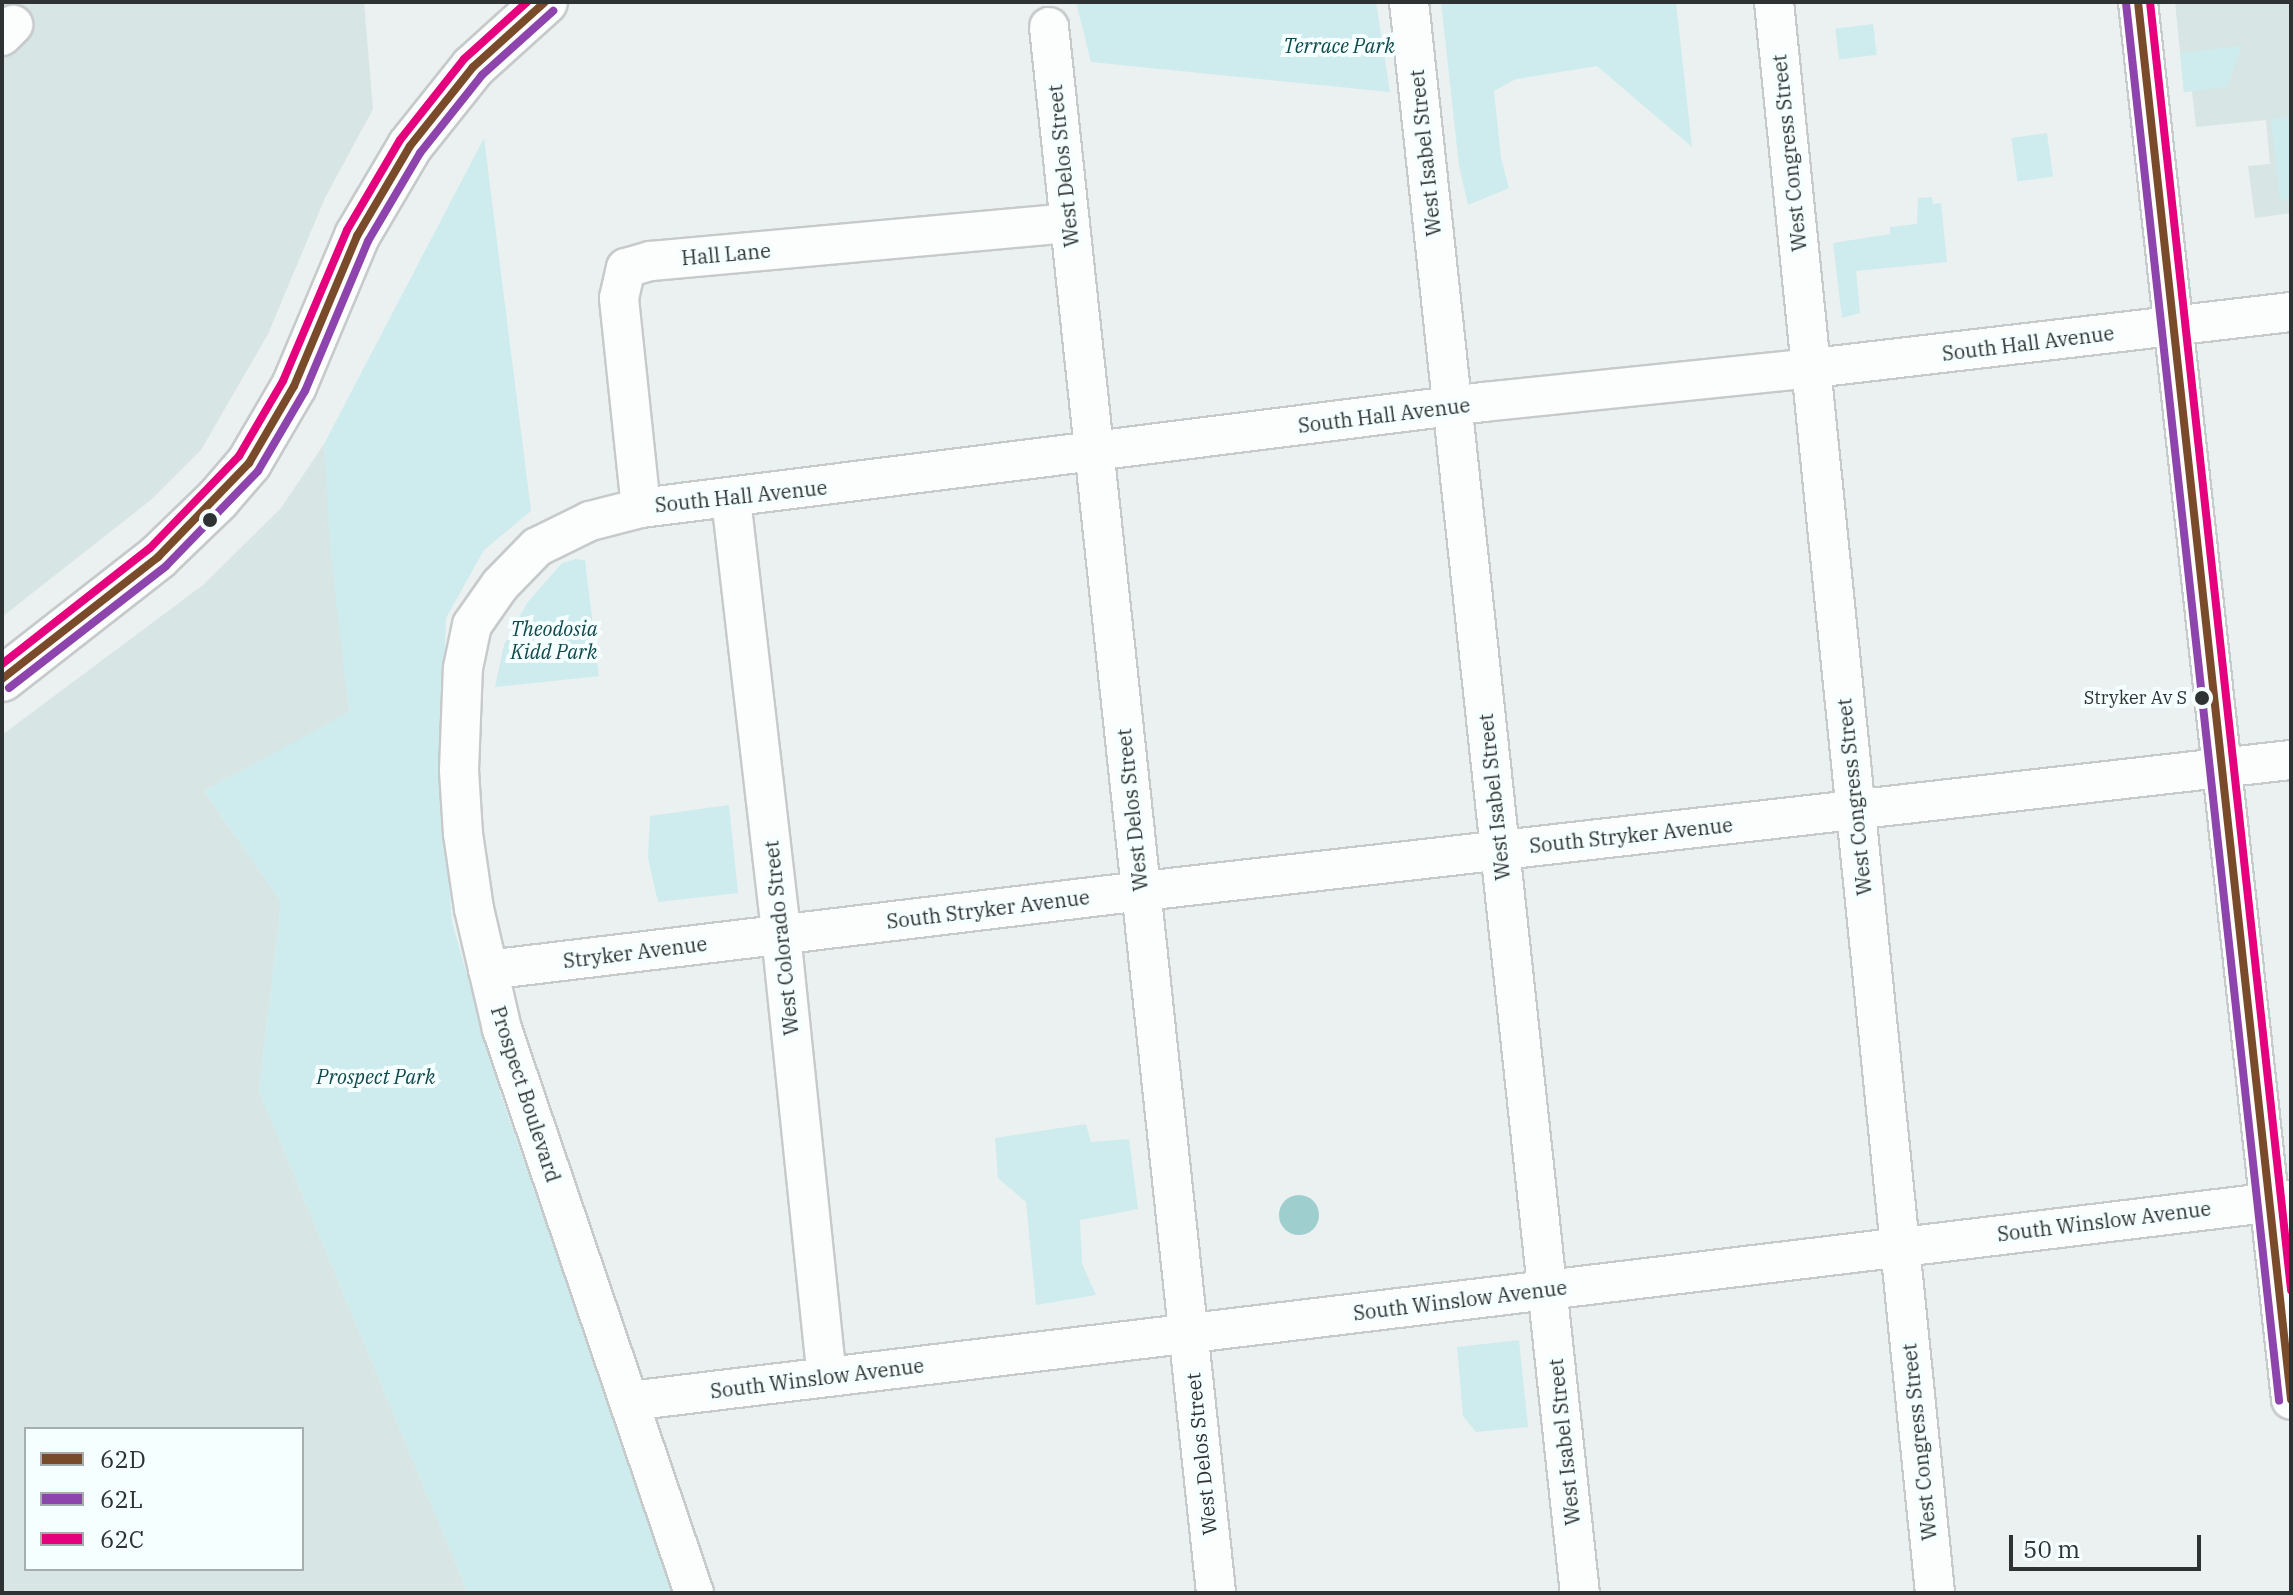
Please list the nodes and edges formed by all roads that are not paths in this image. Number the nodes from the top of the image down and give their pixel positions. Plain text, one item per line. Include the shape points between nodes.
1 (545, 2) edge
2 (1409, 2) edge
3 (1774, 2) edge
4 (2138, 2) edge
5 (1049, 27) dead end
6 (1068, 223) junction
7 (2291, 312) edge
8 (2173, 326) junction
9 (1811, 368) junction
10 (1452, 406) junction
11 (1094, 453) junction
12 (731, 499) junction
13 (641, 508) junction
14 (500, 585) joint
15 (2, 679) edge
16 (2291, 760) edge
17 (2224, 768) junction
18 (1856, 810) junction
19 (1500, 850) junction
20 (1141, 891) junction
21 (781, 934) junction
22 (488, 970) junction
23 (2280, 1202) edge
24 (1900, 1246) junction
25 (1547, 1289) junction
26 (1188, 1333) junction
27 (827, 1377) junction
28 (2291, 1400) edge
29 (630, 1401) junction
30 (694, 1593) edge
31 (1216, 1593) edge
32 (1580, 1593) edge
33 (1935, 1593) edge

1 - 15 main road via 473,67 410,146 357,236 294,386 249,463 158,557
2 - 10 street, West Isabel Street
3 - 9 street, West Congress Street
4 - 8 street
5 - 6 street, West Delos Street
6 - 11 street, West Delos Street
6 - 13 street, Hall Lane via 651,261 626,268 619,298
7 - 8 street, South Hall Avenue
8 - 9 street, South Hall Avenue
8 - 17 street
9 - 10 street, South Hall Avenue
9 - 18 street, West Congress Street
10 - 11 street, South Hall Avenue
10 - 19 street, West Isabel Street
11 - 12 street, South Hall Avenue
11 - 20 street, West Delos Street
12 - 13 street, South Hall Avenue
12 - 21 street, West Colorado Street
13 - 14 street, South Hall Avenue via 590,521 537,547
14 - 22 street, Prospect Boulevard via 472,625 460,704 463,834
16 - 17 street, South Stryker Avenue
17 - 18 street, South Stryker Avenue
17 - 23 street
18 - 19 street, South Stryker Avenue
18 - 24 street, West Congress Street
19 - 20 street, South Stryker Avenue
19 - 25 street, West Isabel Street
20 - 21 street, South Stryker Avenue
20 - 26 street, West Delos Street
21 - 22 street, Stryker Avenue
21 - 27 street, West Colorado Street
22 - 29 street, Prospect Boulevard via 502,1029
23 - 24 street, South Winslow Avenue
23 - 28 street
24 - 25 street, South Winslow Avenue
24 - 33 street, West Congress Street
25 - 26 street, South Winslow Avenue
25 - 32 street, West Isabel Street
26 - 27 street, South Winslow Avenue
26 - 31 street, West Delos Street
27 - 29 street, South Winslow Avenue
29 - 30 street, Prospect Boulevard

